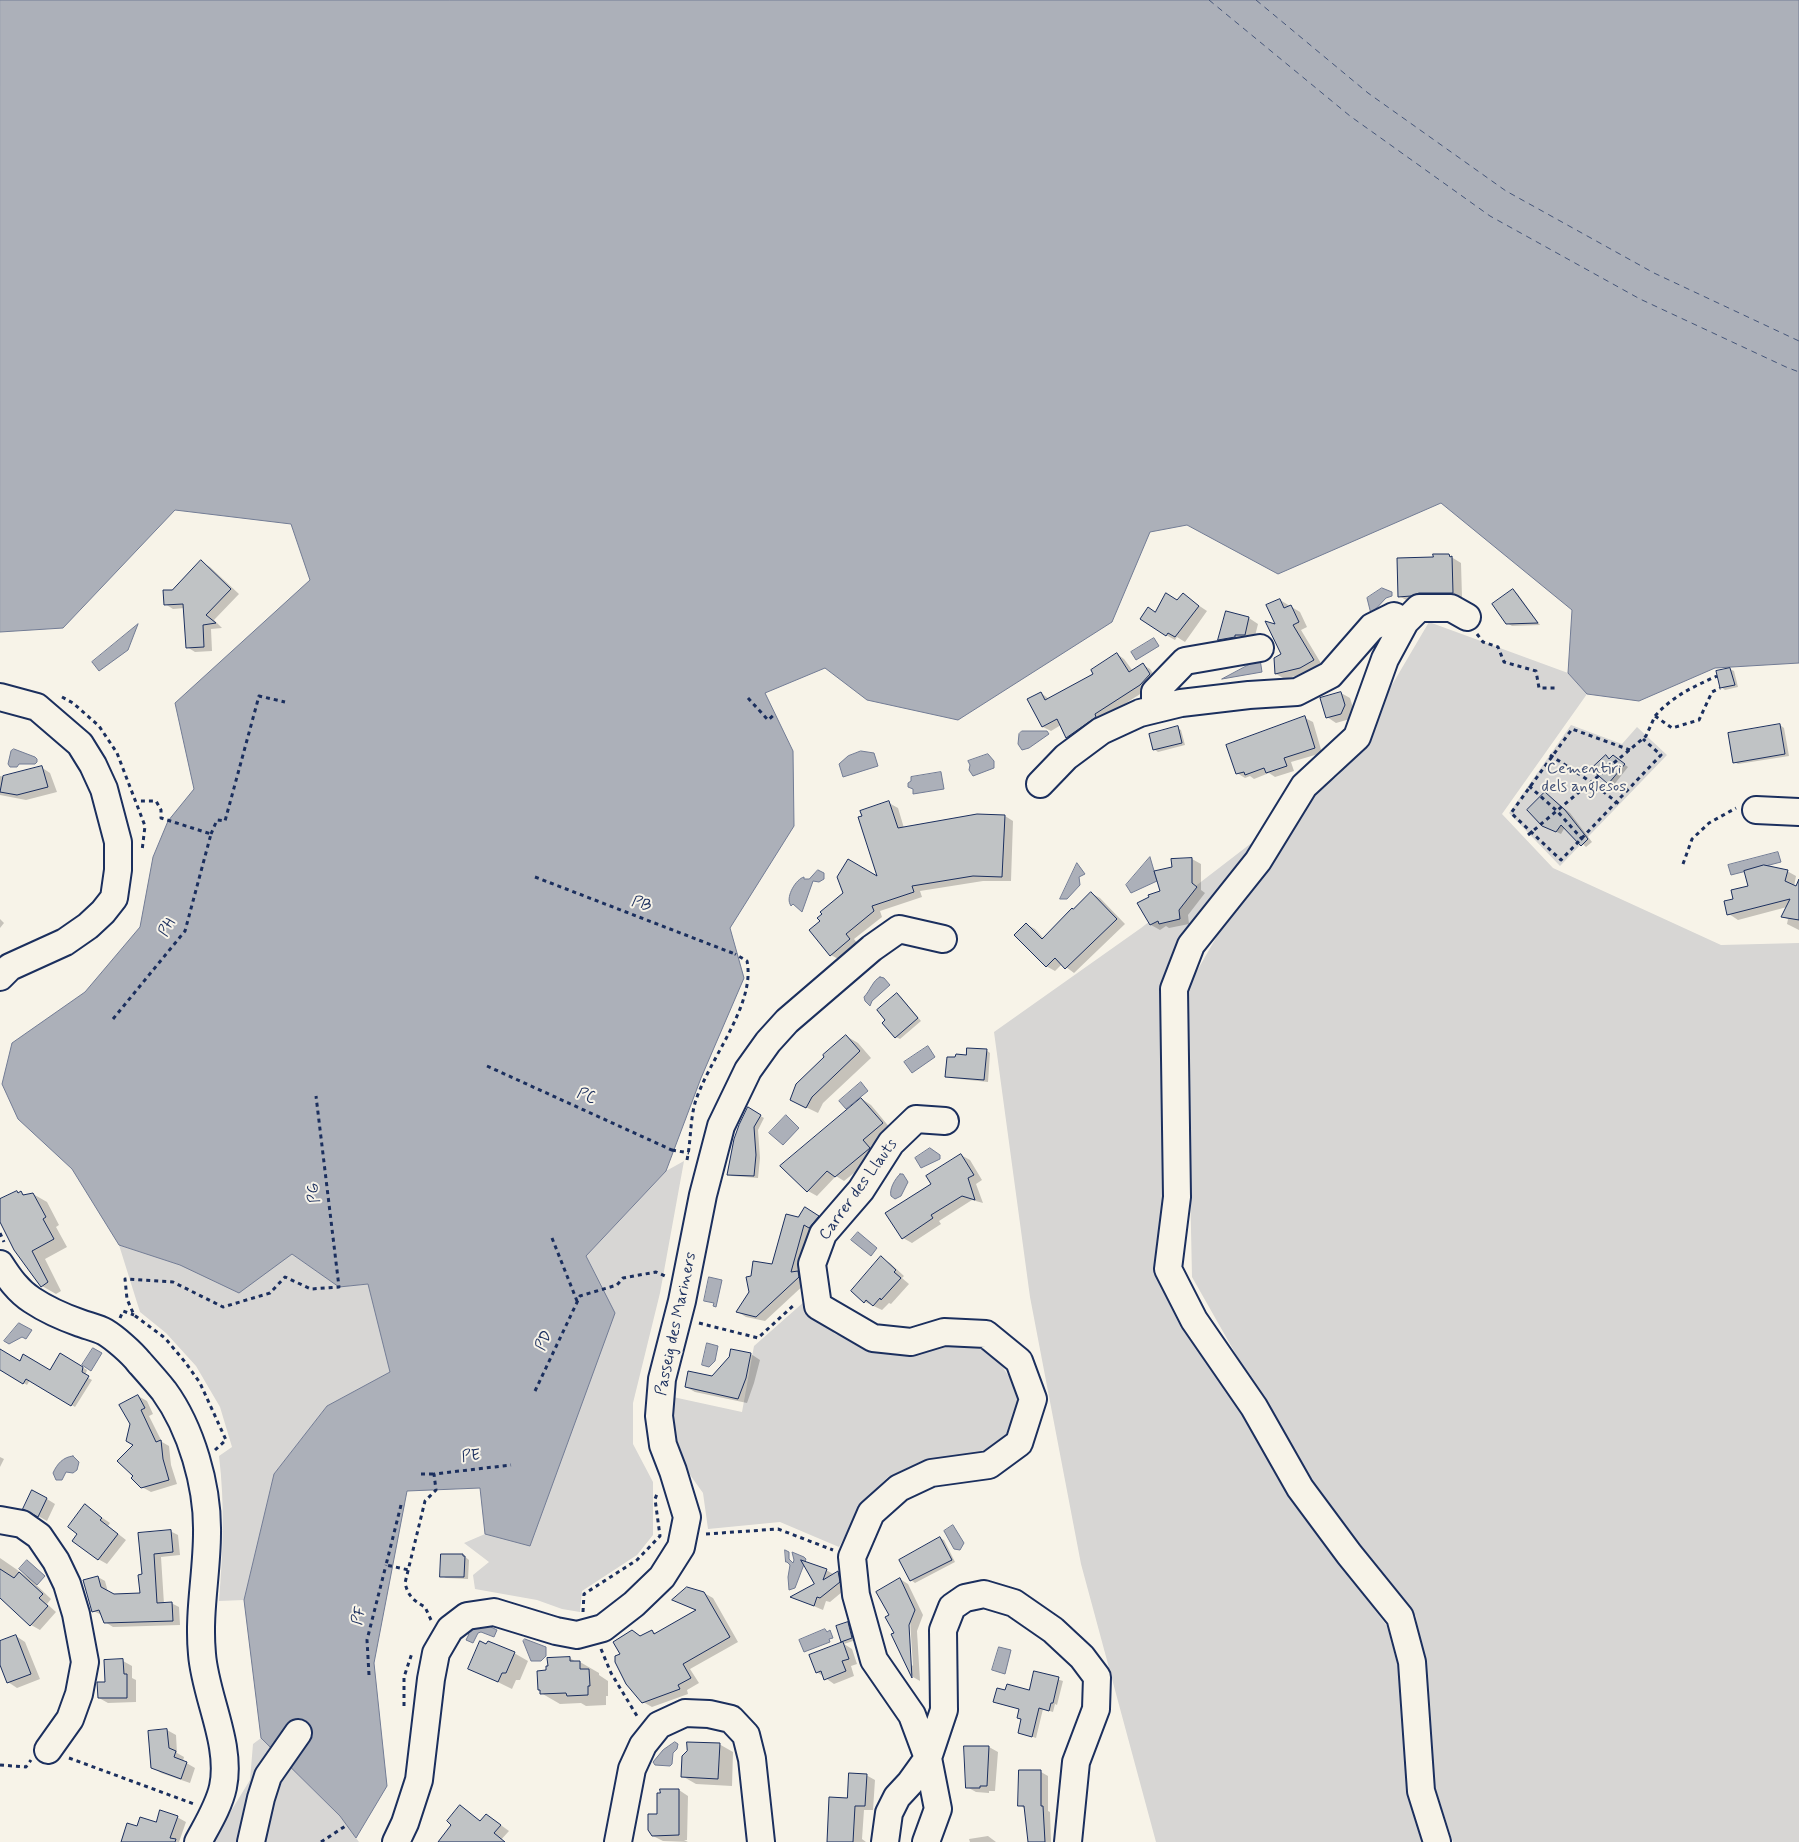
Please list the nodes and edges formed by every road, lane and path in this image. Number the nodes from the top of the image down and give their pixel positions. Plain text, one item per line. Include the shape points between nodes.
1 (1467, 617) joint
2 (1405, 622) junction
3 (1260, 648) dead end
4 (1718, 676) dead end
5 (1558, 688) dead end
6 (1720, 688) dead end
7 (56, 695) dead end
8 (0, 697) edge
9 (748, 698) dead end
10 (286, 702) dead end
11 (1155, 709) junction
12 (775, 714) dead end
13 (1655, 716) junction
14 (1643, 738) junction
15 (1630, 750) junction
16 (1551, 755) junction
17 (1591, 782) junction
18 (1040, 784) dead end
19 (1529, 785) junction
20 (137, 801) junction
21 (1618, 803) junction
22 (1756, 810) joint
23 (1557, 811) junction
24 (1799, 812) edge
25 (212, 834) junction
26 (1530, 834) junction
27 (1583, 840) junction
28 (142, 855) dead end
29 (1684, 864) dead end
30 (535, 877) dead end
31 (943, 939) dead end
32 (0, 977) edge
33 (113, 1019) dead end
34 (487, 1066) dead end
35 (316, 1096) dead end
36 (945, 1121) dead end
37 (689, 1153) junction
38 (687, 1162) dead end
39 (552, 1238) dead end
40 (0, 1264) edge
41 (669, 1268) dead end
42 (816, 1285) junction
43 (339, 1286) dead end
44 (578, 1302) junction
45 (678, 1318) junction
46 (535, 1391) dead end
47 (511, 1466) dead end
48 (421, 1474) dead end
49 (434, 1474) junction
50 (658, 1490) dead end
51 (401, 1505) dead end
52 (0, 1520) edge
53 (684, 1535) junction
54 (852, 1557) junction
55 (386, 1564) junction
56 (409, 1570) junction
57 (437, 1616) dead end
58 (588, 1623) junction
59 (369, 1675) dead end
60 (298, 1733) dead end
61 (652, 1733) junction
62 (48, 1750) junction
63 (928, 1758) junction
64 (0, 1765) edge
65 (214, 1811) junction
66 (347, 1825) dead end
67 (198, 1842) edge
68 (251, 1842) edge
69 (321, 1842) edge
70 (396, 1842) edge
71 (618, 1842) edge
72 (761, 1842) edge
73 (884, 1842) edge
74 (926, 1842) edge
75 (1068, 1842) edge
76 (1437, 1842) edge

1 - 2 street via 1451,608 1419,608
1 - 5 path via 1468,624 1483,642 1498,647 1504,662 1536,671 1539,688
2 - 11 street via 1394,616 1372,627 1330,675 1297,692 1181,703
2 - 76 street via 1385,659 1357,737 1304,786 1258,860 1191,945 1174,990 1177,1197 1168,1269 1194,1320 1254,1408 1300,1488 1348,1554 1400,1616 1412,1662 1421,1792
3 - 11 street via 1185,661 1155,692
4 - 13 path via 1684,691
6 - 13 path via 1712,692 1699,720 1672,728
7 - 20 path via 73,703 99,726 117,752
8 - 32 street via 37,707 80,744 104,789 118,842 114,898 103,912 65,942 10,966
9 - 12 path via 768,720
10 - 25 path, PH via 259,696 225,821 217,820
11 - 18 street via 1101,732 1066,757
13 - 14 path
14 - 15 path
14 - 21 path via 1662,755
15 - 16 path via 1572,729
15 - 17 path
16 - 17 path
16 - 19 path
17 - 21 path
17 - 23 path
19 - 23 path
19 - 26 path via 1511,813
20 - 25 path via 156,801 161,818
20 - 28 path via 145,826
21 - 27 path
22 - 24 street
22 - 29 path via 1736,808 1709,823 1692,838
23 - 26 path
23 - 27 path
25 - 33 path, PH via 185,931
26 - 27 path via 1561,860
30 - 37 path, PB via 747,961 750,974 746,995 695,1102
31 - 45 street, Passeig des Mariners via 899,929 787,1021 748,1070 721,1126
34 - 37 path, PC via 673,1150
35 - 43 path, PG
36 - 42 street, Carrer des Llauts via 916,1120 891,1143 861,1190 823,1234 812,1264
37 - 38 path
39 - 44 path
40 - 65 street via 14,1285 32,1300 58,1315 105,1332 137,1359 164,1392 183,1424 198,1464 205,1498 207,1533 200,1623 202,1655 224,1761 223,1787
41 - 44 path via 667,1277 656,1272 623,1278 617,1285 580,1296
42 - 45 path via 758,1338
42 - 54 street, Carrer des Llauts via 818,1306 873,1338 911,1342 944,1332 986,1334 1019,1361 1033,1398 1018,1443 989,1465 931,1473 899,1488 872,1513
44 - 46 path, PD
45 - 53 street, Passeig des Mariners via 662,1379 659,1416 663,1445 687,1517
47 - 49 path, PE
48 - 49 path, PE
49 - 56 path via 436,1490 425,1501
50 - 58 path via 655,1499 660,1536 638,1560 584,1594
51 - 55 path, PF
52 - 62 street via 22,1524 39,1536 67,1584 76,1614 85,1662 79,1694 70,1719
53 - 54 path via 778,1529
53 - 58 street, Passeig des Mariners via 681,1547 662,1576 634,1604 603,1628
54 - 63 street via 856,1595 874,1660 912,1715
55 - 56 path
55 - 59 path, PF via 367,1640
56 - 57 path via 405,1583 407,1592 415,1602 425,1607 431,1621
58 - 61 path via 633,1711
58 - 70 street, Passeig des Mariners via 577,1635 494,1612 467,1616 450,1629 436,1653 419,1780
60 - 68 street via 268,1776
61 - 71 street via 632,1769
61 - 72 street via 659,1725 685,1713 731,1719 746,1735 752,1759
62 - 64 path via 37,1752 26,1767
62 - 65 path
63 - 73 street via 896,1797 889,1813
63 - 74 street via 938,1809
63 - 75 street via 944,1710 943,1630 952,1607 965,1598 984,1594 1014,1603 1054,1630 1097,1677 1096,1709 1076,1762
65 - 67 street
66 - 69 path

